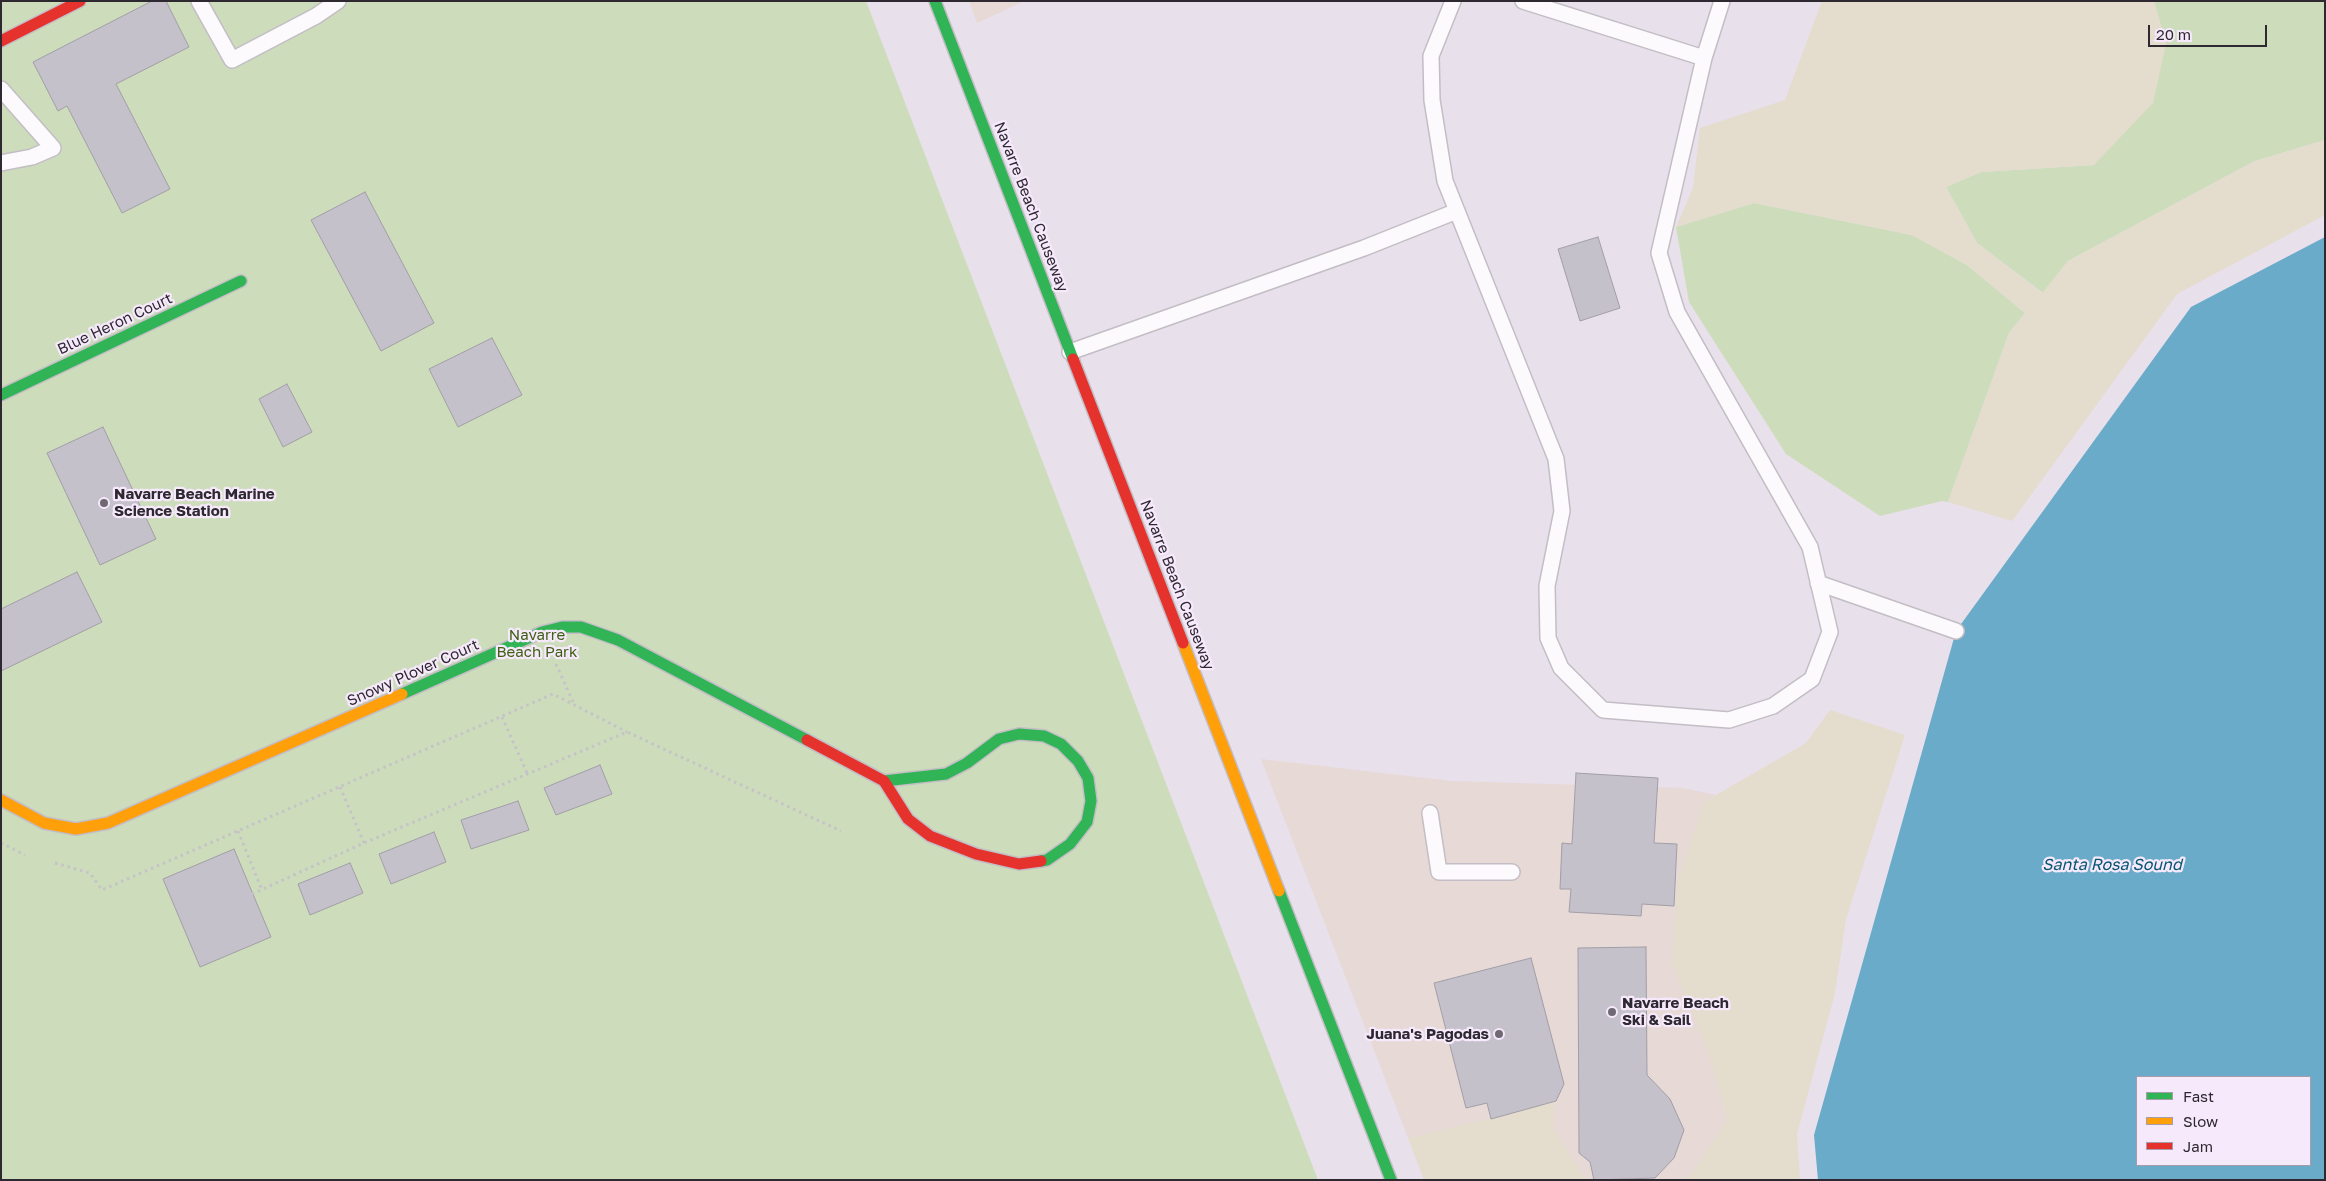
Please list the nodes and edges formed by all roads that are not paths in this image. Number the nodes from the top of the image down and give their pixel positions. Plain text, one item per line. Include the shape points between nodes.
1 (80, 1) edge
2 (198, 1) edge
3 (338, 1) edge
4 (934, 1) edge
5 (1453, 1) edge
6 (1522, 1) edge
7 (1722, 1) edge
8 (1, 41) edge
9 (1704, 58) junction
10 (1, 89) edge
11 (1, 163) edge
12 (1458, 211) junction
13 (241, 281) dead end
14 (1070, 352) junction
15 (1, 395) edge
16 (1818, 583) junction
17 (1956, 631) dead end
18 (884, 781) junction
19 (1, 800) edge
20 (1430, 813) dead end
21 (1512, 872) dead end
22 (1392, 1180) edge

1 - 8 street
2 - 3 lane via 232,60
4 - 14 street, Navarre Beach Causeway
5 - 12 lane via 1431,56 1432,100 1445,181
6 - 9 lane
7 - 9 lane
9 - 16 lane via 1659,254 1677,312 1810,547
10 - 11 lane via 52,148 32,157
12 - 14 lane via 1364,248
12 - 16 lane via 1556,459 1562,512 1547,586 1548,638 1561,668 1602,710 1729,720 1773,706 1812,679 1830,632
13 - 15 street, Blue Heron Court
14 - 22 street, Navarre Beach Causeway
16 - 17 lane
18 - 18 street, Snowy Plover Court via 908,819 930,836 976,854 1019,864 1048,860 1070,844 1087,822 1091,801 1088,778 1078,761 1060,744 1044,736 1019,734 999,739 946,774
18 - 19 street, Snowy Plover Court via 618,640 581,627 562,627 542,632 108,823 76,829 44,823
20 - 21 lane via 1439,872

